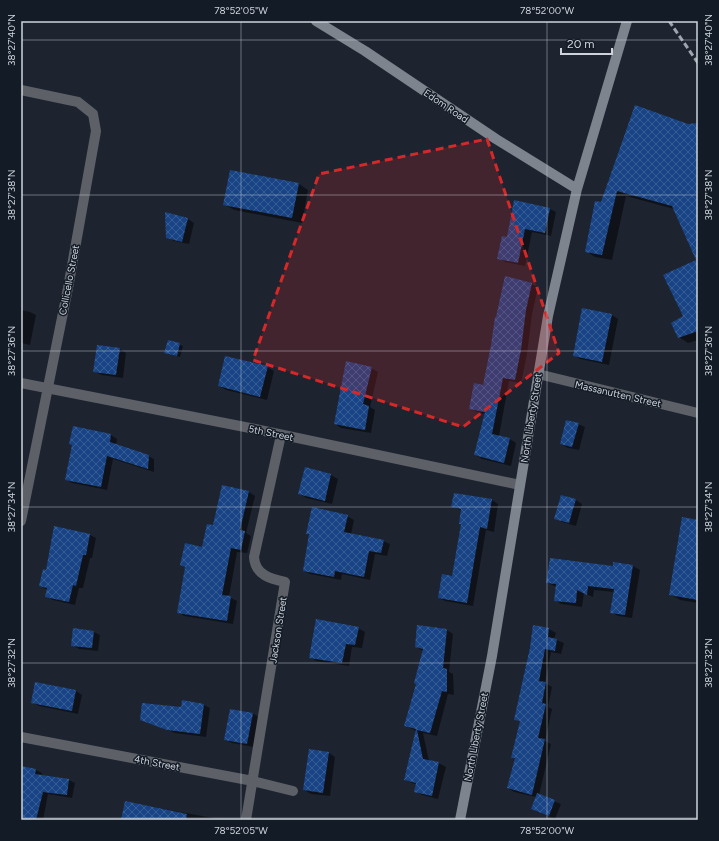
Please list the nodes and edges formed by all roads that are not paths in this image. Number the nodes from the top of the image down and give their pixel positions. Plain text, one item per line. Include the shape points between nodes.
1 (316, 21) edge
2 (627, 21) edge
3 (21, 90) edge
4 (577, 189) junction
5 (538, 374) junction
6 (21, 383) edge
7 (48, 389) junction
8 (698, 413) edge
9 (281, 435) junction
10 (520, 485) junction
11 (21, 520) edge
12 (21, 736) edge
13 (253, 781) junction
14 (293, 791) dead end
15 (246, 820) edge
16 (460, 820) edge

1 - 4 street, Edom Road
2 - 4 street, North Liberty Street
3 - 7 street, Collicello Street via 78,102 93,114 96,131
4 - 5 street, North Liberty Street via 548,316
5 - 8 street, Massanutten Street
5 - 10 street, North Liberty Street
6 - 7 street, 5th Street
7 - 9 street, 5th Street
7 - 11 street, Collicello Street
9 - 10 street, 5th Street
9 - 13 street, Jackson Street via 254,557 260,572 285,582
10 - 16 street, North Liberty Street via 492,656
12 - 13 street, 4th Street
13 - 14 street, 4th Street
13 - 15 street, Jackson Street

